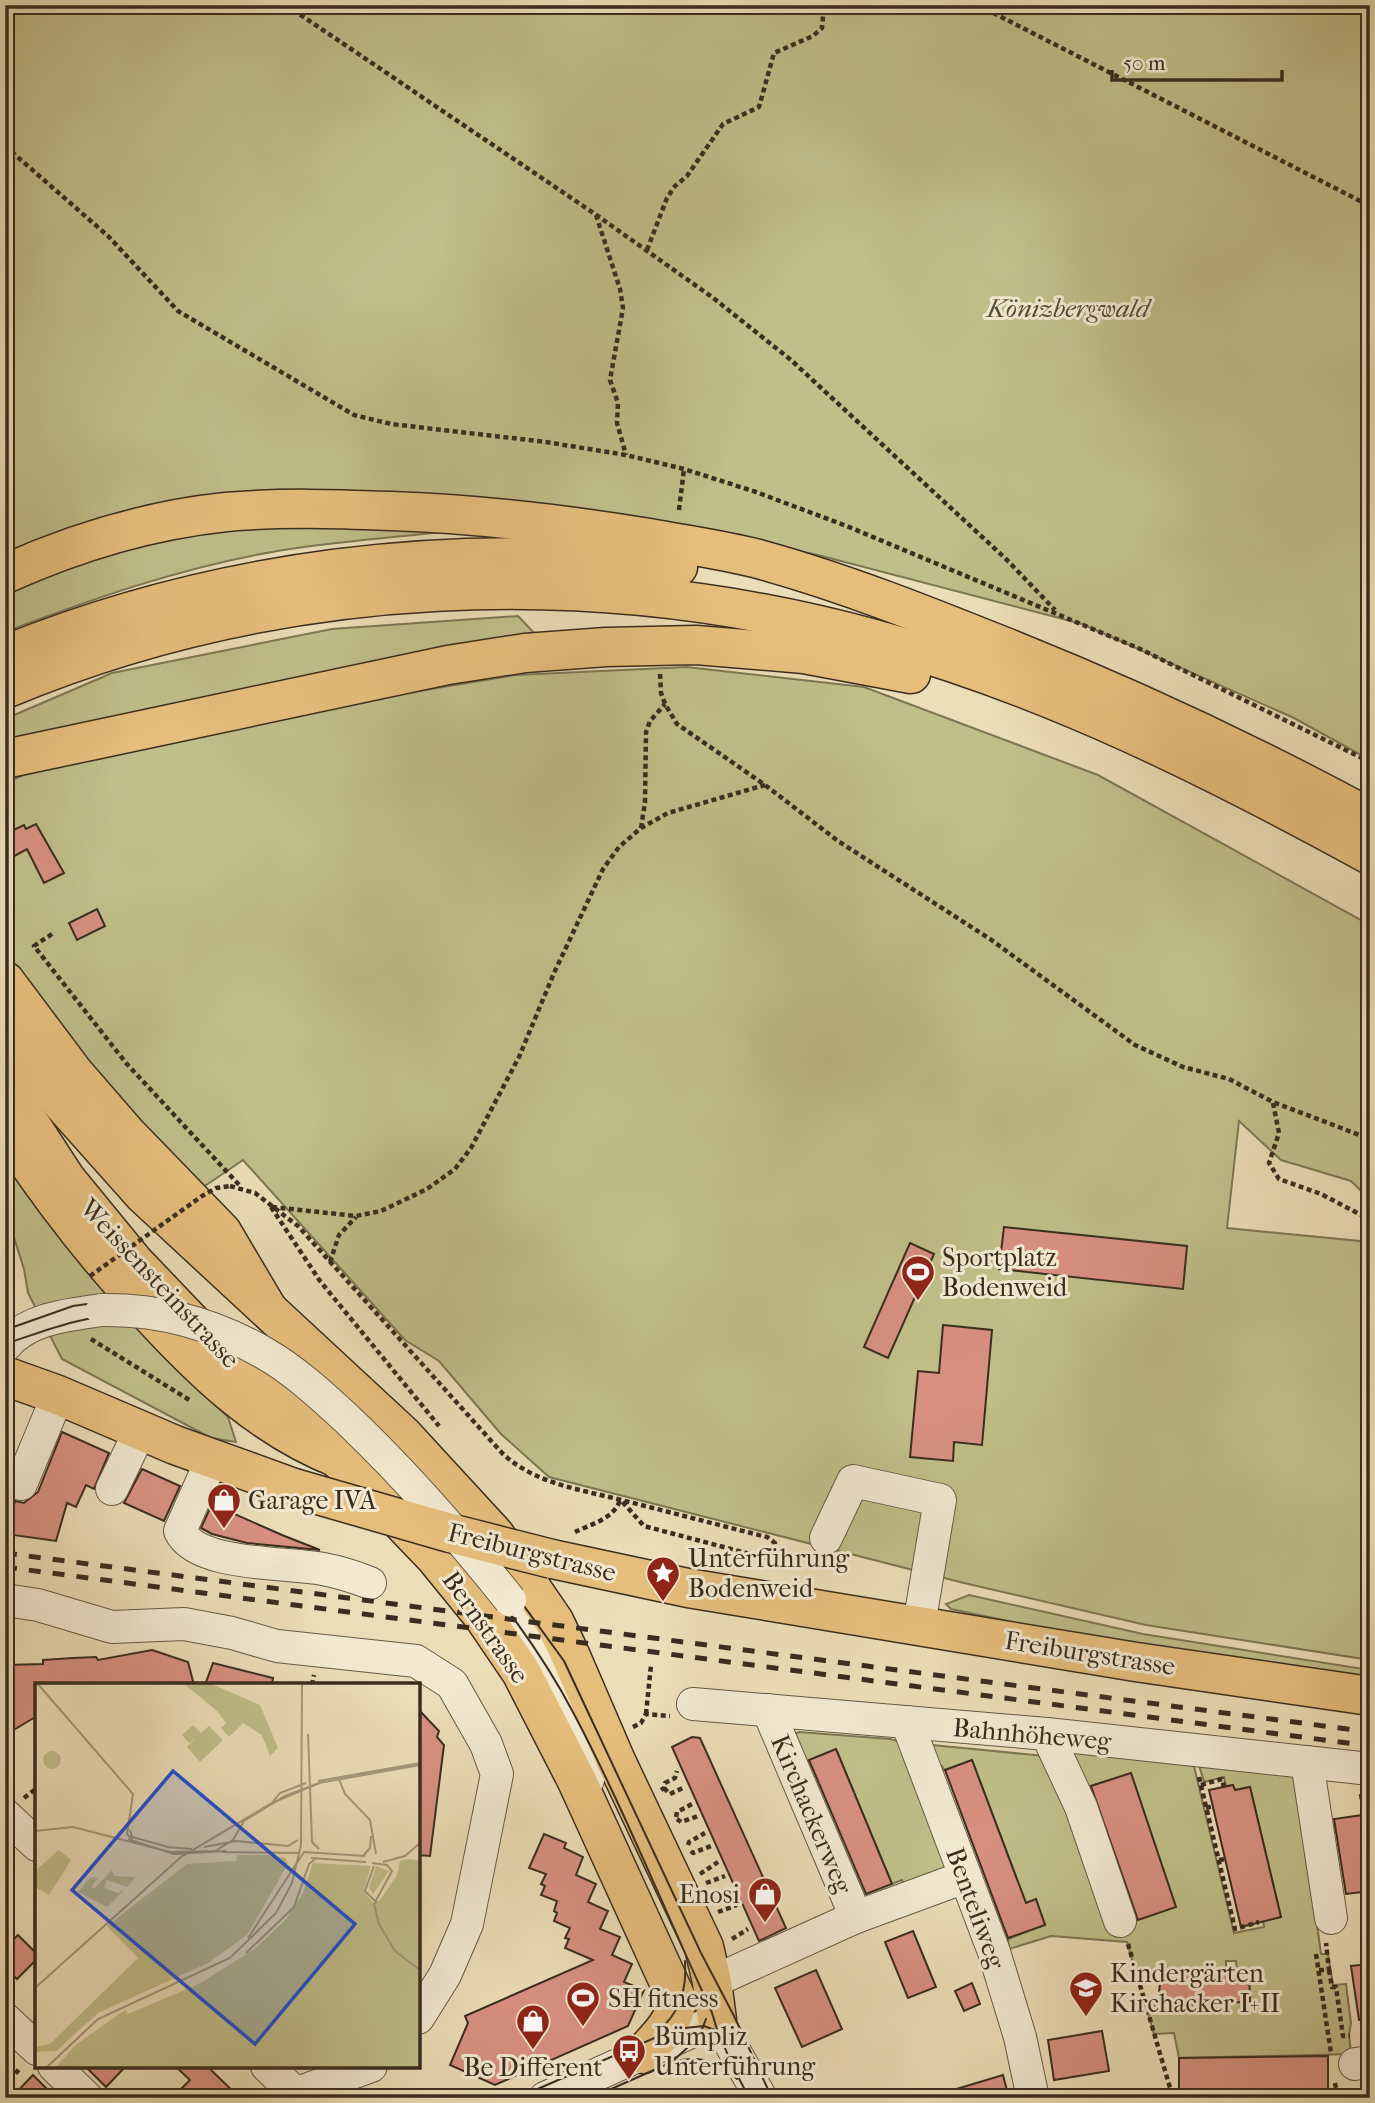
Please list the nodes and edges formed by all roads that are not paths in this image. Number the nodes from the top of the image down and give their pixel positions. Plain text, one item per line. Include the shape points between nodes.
1 (5, 574) edge
2 (1006, 648) junction
3 (5, 655) edge
4 (5, 689) edge
5 (1165, 750) junction
6 (10, 761) edge
7 (1370, 818) edge
8 (1370, 855) edge
9 (5, 981) edge
10 (5, 1031) edge
11 (5, 1085) edge
12 (5, 1128) edge
13 (267, 1308) junction
14 (6, 1350) edge
15 (58, 1395) junction
16 (140, 1432) junction
17 (212, 1459) junction
18 (340, 1459) junction
19 (21, 1484) dead end
20 (112, 1489) dead end
21 (826, 1538) dead end
22 (370, 1583) dead end
23 (5, 1600) edge
24 (919, 1625) junction
25 (1370, 1696) edge
26 (693, 1704) dead end
27 (768, 1710) junction
28 (907, 1722) junction
29 (1047, 1734) junction
30 (1307, 1762) junction
31 (602, 1769) junction
32 (1370, 1769) edge
33 (5, 1815) edge
34 (605, 1842) junction
35 (35, 1843) edge
36 (965, 1877) junction
37 (856, 1917) junction
38 (1332, 1918) dead end
39 (1124, 1932) road end
40 (712, 1982) junction
41 (420, 2015) edge
42 (5, 2019) edge
43 (717, 2020) junction
44 (642, 2054) junction
45 (29, 2058) edge
46 (56, 2068) edge
47 (269, 2068) edge
48 (366, 2068) edge
49 (298, 2096) edge
50 (87, 2098) edge
51 (545, 2098) edge
52 (761, 2098) edge
53 (1033, 2098) edge

1 - 2 main road via 94,539 226,512 285,509 459,514 603,531 758,559 919,612
2 - 3 main road via 882,607 769,581 646,563 505,557 368,565 246,583 125,613
2 - 7 main road via 1180,721
4 - 5 main road via 137,643 279,610 437,592 573,591 714,605 879,640 1050,699
5 - 6 main road via 919,675 803,654 696,645 525,653 448,665
5 - 8 main road
9 - 13 main road via 74,1073 222,1232
10 - 13 main road, Weissensteinstrasse via 144,1195
11 - 18 main road, Weissensteinstrasse via 66,1179 118,1244 218,1350
12 - 18 main road via 91,1248 216,1382 307,1446
13 - 31 main road, Bernstrasse via 404,1436 495,1535 554,1620
14 - 15 main road, Freiburgstrasse
14 - 31 street, bridge via 22,1331 40,1323 65,1315 125,1309 199,1323 265,1353 291,1371 412,1483 510,1600 559,1675
15 - 16 main road, Freiburgstrasse
15 - 19 street
16 - 17 main road, Freiburgstrasse
16 - 20 street
17 - 22 street via 180,1531 183,1538 217,1556 321,1568
17 - 24 main road, Freiburgstrasse, bridge via 450,1533 563,1546 688,1588
18 - 31 main road, Bernstrasse via 397,1503 445,1553 493,1613
18 - 34 main road, Bernstrasse via 435,1556 522,1672
21 - 24 street via 853,1481 940,1500
23 - 41 street via 112,1627 184,1624 277,1646 416,1661 452,1684 486,1744 496,1774 467,1924 445,1975
24 - 25 main road, Freiburgstrasse
26 - 27 street, Bahnhöheweg
27 - 28 street, Bahnhöheweg
27 - 37 street, Kirchackerweg
28 - 29 street, Bahnhöheweg
28 - 36 street, Benteliweg
29 - 30 street, Bahnhöheweg
29 - 39 street via 1080,1807
30 - 32 street, Bahnhöheweg
30 - 38 street
31 - 34 street
31 - 40 main road, Bernstrasse via 704,1947
31 - 43 main road, Bernstrasse via 678,1954
33 - 35 street
34 - 44 main road, Bernstrasse via 677,2000 667,2028
36 - 37 street, Kirchackerweg
36 - 53 street, Benteliweg via 1007,1993
37 - 40 street, Kirchackerweg
40 - 43 main road, Bernstrasse
42 - 45 street
43 - 44 street
43 - 52 street, Bernstrasse
44 - 51 street
46 - 50 street
47 - 49 street
48 - 49 street

